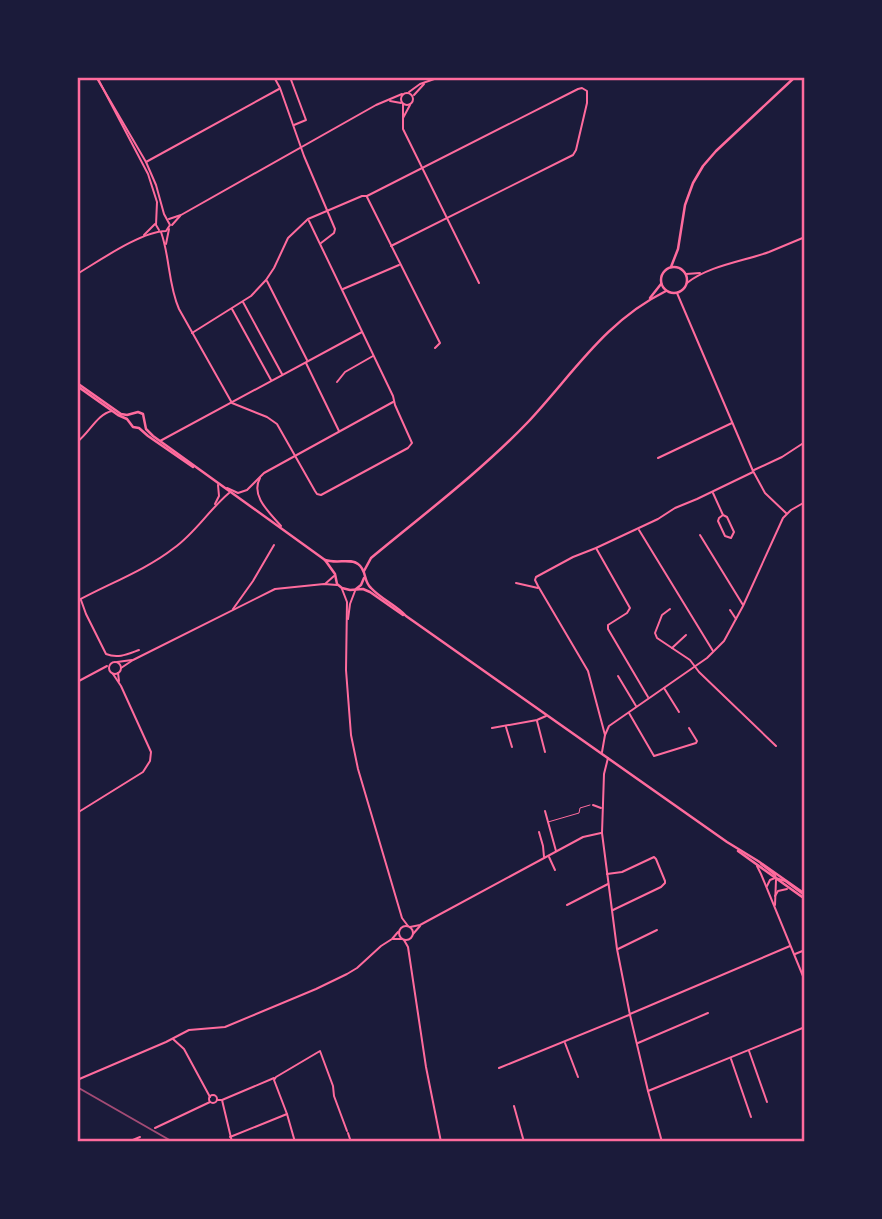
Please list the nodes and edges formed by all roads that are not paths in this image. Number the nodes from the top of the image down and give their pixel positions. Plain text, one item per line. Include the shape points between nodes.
1 (274, 77) edge
2 (290, 77) edge
3 (440, 77) edge
4 (795, 77) edge
5 (98, 78) edge
6 (425, 83) junction
7 (280, 88) junction
8 (408, 93) junction
9 (402, 94) junction
10 (413, 98) junction
11 (385, 101) junction
12 (402, 104) junction
13 (410, 105) junction
14 (402, 119) junction
15 (293, 125) junction
16 (301, 148) junction
17 (146, 162) junction
18 (421, 168) junction
19 (367, 195) junction
20 (327, 211) junction
21 (181, 215) junction
22 (167, 218) junction
23 (446, 218) junction
24 (308, 220) junction
25 (157, 222) junction
26 (169, 228) junction
27 (160, 231) junction
28 (805, 237) edge
29 (140, 238) junction
30 (320, 244) junction
31 (166, 245) junction
32 (391, 246) junction
33 (678, 250) junction
34 (400, 264) junction
35 (671, 267) junction
36 (682, 270) junction
37 (708, 271) junction
38 (77, 274) edge
39 (685, 274) junction
40 (266, 280) junction
41 (479, 283) dead end
42 (687, 283) junction
43 (661, 284) junction
44 (342, 289) junction
45 (666, 291) junction
46 (677, 293) junction
47 (243, 302) junction
48 (645, 302) junction
49 (232, 309) junction
50 (362, 332) junction
51 (192, 333) junction
52 (435, 348) dead end
53 (374, 356) junction
54 (307, 361) junction
55 (283, 375) junction
56 (271, 381) junction
57 (337, 382) dead end
58 (77, 384) edge
59 (394, 401) junction
60 (232, 403) junction
61 (113, 411) junction
62 (131, 414) junction
63 (129, 421) junction
64 (144, 423) junction
65 (732, 423) junction
66 (139, 428) junction
67 (340, 432) junction
68 (159, 441) junction
69 (77, 442) edge
70 (805, 442) edge
71 (295, 456) junction
72 (658, 458) dead end
73 (753, 472) junction
74 (262, 475) junction
75 (219, 485) junction
76 (712, 492) junction
77 (229, 493) junction
78 (236, 497) junction
79 (805, 502) edge
80 (213, 508) junction
81 (786, 513) junction
82 (723, 515) junction
83 (638, 528) junction
84 (283, 530) junction
85 (700, 535) dead end
86 (274, 545) dead end
87 (596, 548) junction
88 (372, 558) junction
89 (326, 560) junction
90 (344, 562) junction
91 (358, 563) junction
92 (364, 571) junction
93 (335, 574) junction
94 (364, 578) junction
95 (516, 583) dead end
96 (324, 584) junction
97 (340, 587) junction
98 (539, 588) junction
99 (356, 589) junction
100 (79, 600) edge
101 (743, 606) junction
102 (670, 609) dead end
103 (730, 610) dead end
104 (232, 611) junction
105 (406, 616) junction
106 (736, 620) junction
107 (347, 627) junction
108 (686, 635) dead end
109 (671, 648) junction
110 (139, 650) dead end
111 (713, 652) junction
112 (133, 660) junction
113 (117, 662) junction
114 (109, 664) junction
115 (695, 666) junction
116 (121, 668) junction
117 (95, 673) junction
118 (112, 673) junction
119 (118, 673) junction
120 (618, 676) dead end
121 (77, 682) edge
122 (121, 686) junction
123 (664, 687) junction
124 (648, 698) junction
125 (636, 707) junction
126 (629, 712) junction
127 (679, 712) dead end
128 (547, 715) junction
129 (537, 720) junction
130 (506, 726) junction
131 (689, 727) dead end
132 (492, 728) dead end
133 (605, 735) junction
134 (776, 746) dead end
135 (512, 747) dead end
136 (545, 752) dead end
137 (602, 754) junction
138 (608, 758) junction
139 (593, 805) joint
140 (603, 808) junction
141 (545, 811) dead end
142 (77, 813) edge
143 (548, 822) junction
144 (540, 832) dead end
145 (602, 833) junction
146 (556, 852) junction
147 (549, 856) junction
148 (544, 858) junction
149 (756, 862) junction
150 (555, 870) dead end
151 (607, 874) junction
152 (776, 878) junction
153 (609, 884) junction
154 (767, 887) junction
155 (792, 889) junction
156 (774, 896) junction
157 (805, 896) edge
158 (567, 905) dead end
159 (776, 910) junction
160 (612, 911) junction
161 (402, 918) junction
162 (420, 925) junction
163 (409, 926) junction
164 (400, 928) junction
165 (657, 930) dead end
166 (398, 932) junction
167 (413, 934) junction
168 (392, 939) junction
169 (410, 939) junction
170 (403, 940) junction
171 (790, 946) junction
172 (408, 947) junction
173 (617, 949) junction
174 (805, 950) edge
175 (794, 955) junction
176 (805, 981) edge
177 (708, 1013) dead end
178 (630, 1014) junction
179 (805, 1027) edge
180 (173, 1039) junction
181 (564, 1042) junction
182 (637, 1044) junction
183 (748, 1050) junction
184 (730, 1058) junction
185 (499, 1068) dead end
186 (578, 1077) dead end
187 (275, 1079) junction
188 (77, 1080) edge
189 (648, 1091) junction
190 (210, 1097) junction
191 (217, 1100) junction
192 (222, 1100) junction
193 (210, 1102) junction
194 (767, 1102) dead end
195 (514, 1106) dead end
196 (287, 1114) junction
197 (751, 1117) dead end
198 (155, 1128) dead end
199 (140, 1137) dead end
200 (230, 1138) junction
201 (179, 1141) edge
202 (503, 1141) edge
203 (128, 1142) edge
204 (194, 1142) edge
205 (232, 1142) edge
206 (295, 1142) edge
207 (351, 1142) edge
208 (441, 1142) edge
209 (497, 1142) edge
210 (516, 1142) edge
211 (524, 1142) edge
212 (662, 1142) edge

1 - 7 street
2 - 15 street via 306,120
3 - 6 street
4 - 33 main road via 708,160 685,205
5 - 17 street
5 - 25 street via 148,174 157,202
6 - 8 street
6 - 10 street
7 - 15 street
7 - 17 street
8 - 9 street
8 - 10 street
9 - 11 street
9 - 12 street
10 - 13 street
11 - 12 street
11 - 16 street
12 - 13 street
12 - 14 street
13 - 14 street
14 - 18 street via 402,129
15 - 16 street
16 - 20 street
16 - 21 street
17 - 22 street
18 - 19 street
18 - 23 street
18 - 23 street via 578,89 588,94 573,155
19 - 20 street
19 - 32 street
20 - 24 street
20 - 30 street via 335,232
21 - 22 street
21 - 26 street
22 - 25 street
22 - 26 street
23 - 32 street
23 - 41 street
24 - 30 street
24 - 40 street via 288,238
25 - 27 street
25 - 29 street
26 - 27 street
26 - 31 street
27 - 29 street
27 - 31 street
28 - 37 street
29 - 38 street
30 - 44 street
31 - 51 street via 173,295
32 - 34 street
33 - 35 main road
33 - 36 main road
34 - 44 street
34 - 52 street via 440,343
35 - 36 main road
35 - 43 main road via 663,273
36 - 39 main road
37 - 39 street
37 - 42 street
39 - 42 main road
40 - 47 street
40 - 54 street
42 - 46 main road
43 - 45 main road
43 - 48 main road
44 - 50 street
45 - 46 main road
45 - 48 main road
46 - 65 street
47 - 49 street
47 - 55 street
48 - 88 main road via 608,331 491,458
49 - 51 street
49 - 56 street
50 - 53 street
50 - 54 street
51 - 60 street
53 - 57 street
53 - 59 street
54 - 55 street
54 - 67 street
55 - 56 street
56 - 60 street
58 - 61 main road
58 - 62 main road via 117,411
59 - 67 street
59 - 71 street via 410,446 327,493 315,491
60 - 68 street
60 - 71 street via 275,422
61 - 63 main road
61 - 69 street via 98,418
62 - 63 main road
62 - 64 main road via 141,413
63 - 66 main road
64 - 66 main road
64 - 68 main road
65 - 72 street
65 - 73 street
66 - 75 main road
67 - 71 street
68 - 75 main road
70 - 73 street
71 - 74 street
73 - 76 street
73 - 81 street via 765,493
74 - 75 street via 241,493
74 - 84 street via 256,486 258,497
75 - 77 main road
75 - 78 main road
75 - 80 street
76 - 82 street
76 - 83 street
77 - 78 main road
77 - 80 street
78 - 84 main road
79 - 81 street
80 - 100 street via 172,550
81 - 101 street
82 - 82 street via 734,532 732,538 725,536 718,521
83 - 87 street
83 - 111 street
84 - 89 main road
85 - 101 street
86 - 104 street
87 - 98 street via 536,577
87 - 124 street via 630,608 608,629
88 - 91 main road
88 - 92 main road
89 - 90 main road
89 - 93 main road
90 - 91 main road
90 - 93 main road
91 - 92 main road
92 - 94 main road
93 - 96 street
93 - 97 main road
94 - 99 main road
94 - 105 main road
95 - 98 street
96 - 97 street
96 - 104 street via 277,589
97 - 99 main road
97 - 107 street via 347,602
98 - 133 street via 588,671
99 - 105 main road via 370,592
99 - 107 street
100 - 110 street via 106,654 122,656
101 - 106 street
102 - 109 street via 662,615 655,633
103 - 106 street
104 - 112 street
105 - 128 main road
106 - 111 street
107 - 161 street via 352,744
108 - 109 street
109 - 115 street
111 - 115 street
112 - 113 street
112 - 116 street
113 - 114 street
113 - 116 street
114 - 117 street
114 - 118 street
115 - 123 street
115 - 134 street
116 - 119 street
117 - 118 street
117 - 121 street
118 - 119 street
118 - 122 street
119 - 122 street
120 - 125 street
122 - 142 street via 151,752 150,761 143,772
123 - 124 street
123 - 127 street
124 - 125 street
125 - 126 street
126 - 131 street via 654,756 696,743
126 - 133 street via 609,726
128 - 129 street
128 - 137 main road
129 - 130 street
129 - 136 street
130 - 132 street
130 - 135 street
133 - 137 street
137 - 138 main road
138 - 140 street
138 - 149 main road
139 - 140 street
139 - 143 street
140 - 145 street
141 - 143 street
143 - 146 street
144 - 148 street
145 - 146 street via 585,836
145 - 151 street
146 - 147 street
147 - 148 street
147 - 150 street
148 - 162 street
149 - 152 main road
149 - 154 street
149 - 157 main road
151 - 153 street
151 - 160 street via 654,857 665,880 661,887
152 - 154 street
152 - 155 main road
152 - 156 street
152 - 157 street
153 - 158 street
153 - 160 street
154 - 159 street
155 - 156 street
155 - 157 main road
156 - 159 street
159 - 171 street
160 - 173 street
161 - 163 street
161 - 164 street
162 - 163 street
162 - 167 street
163 - 164 street
163 - 167 street
164 - 166 street
165 - 173 street
166 - 168 street
166 - 170 street
167 - 169 street
168 - 170 street
168 - 180 street via 347,974 316,989 225,1027 194,1029
169 - 170 street
169 - 172 street
170 - 172 street
171 - 175 street
171 - 178 street
172 - 208 street
173 - 178 street
174 - 175 street
175 - 176 street
177 - 182 street
178 - 181 street
178 - 182 street
179 - 183 street
180 - 188 street
180 - 190 street via 184,1049
181 - 185 street
181 - 186 street
182 - 189 street
183 - 184 street
183 - 194 street
184 - 189 street
184 - 197 street
187 - 192 street
187 - 196 street
187 - 207 street via 320,1051
189 - 212 street
190 - 191 street
190 - 193 street
191 - 192 street
191 - 193 street
192 - 200 street
193 - 198 street
195 - 211 street
196 - 200 street
196 - 206 street
199 - 203 street
200 - 205 street
201 - 204 street
202 - 209 street
202 - 210 street

